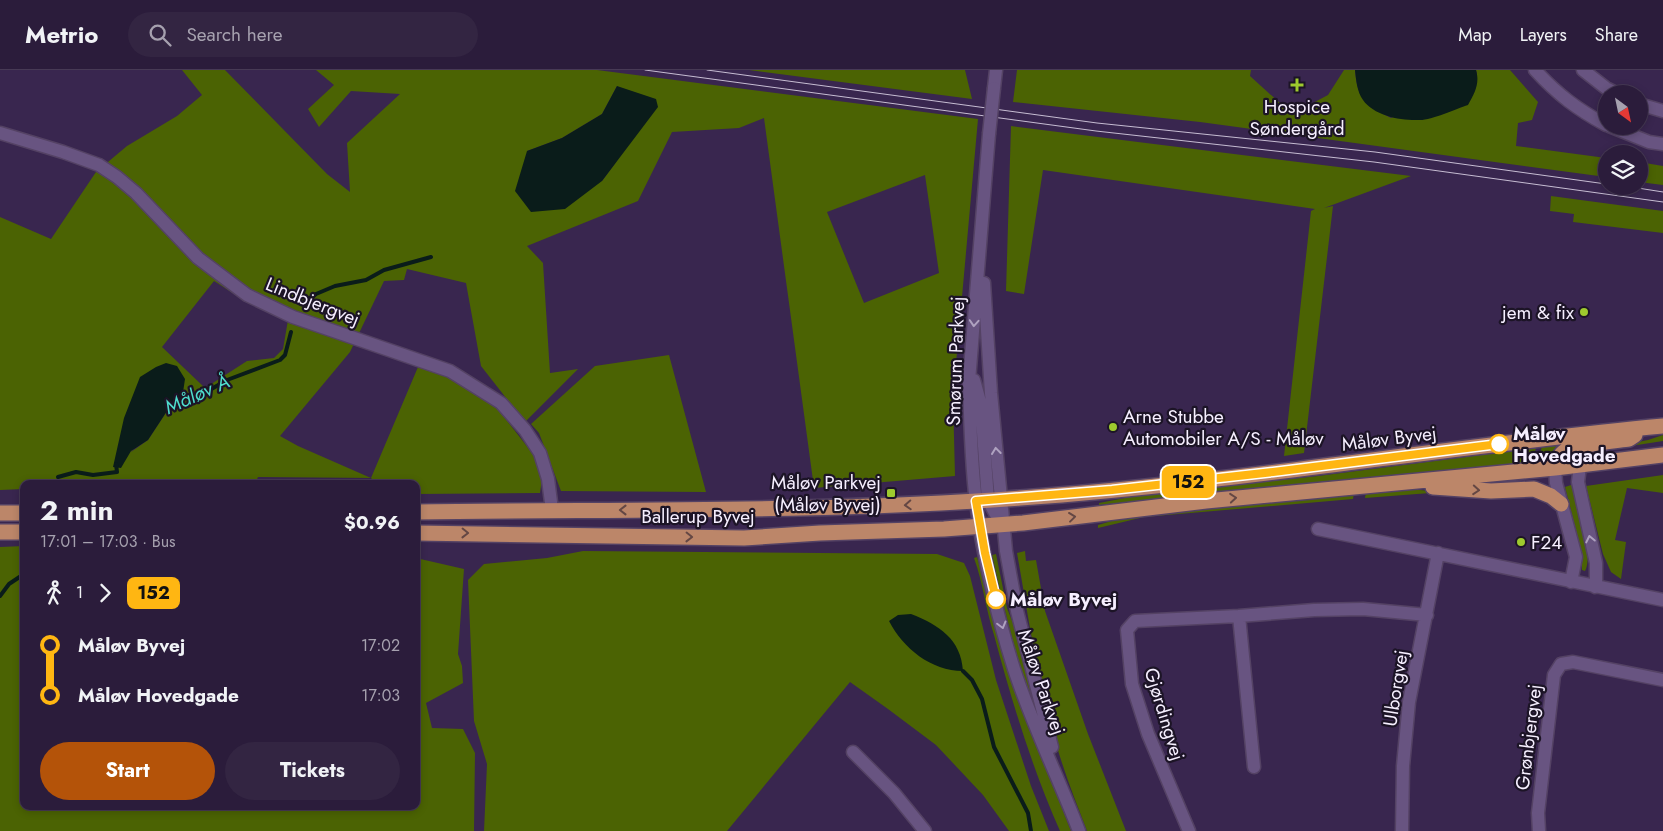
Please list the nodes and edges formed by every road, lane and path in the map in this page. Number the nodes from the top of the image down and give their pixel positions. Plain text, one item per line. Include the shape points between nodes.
1 (996, 70) edge
2 (1535, 70) edge
3 (1583, 70) edge
4 (1602, 85) edge
5 (1648, 107) edge
6 (1663, 111) edge
7 (1598, 121) edge
8 (0, 133) edge
9 (1631, 135) edge
10 (1663, 144) edge
11 (982, 222) junction
12 (1663, 426) edge
13 (1646, 427) junction
14 (1663, 444) edge
15 (1663, 455) edge
16 (1597, 464) junction
17 (1580, 466) junction
18 (1555, 468) junction
19 (1392, 484) junction
20 (988, 500) junction
21 (1561, 504) junction
22 (552, 510) junction
23 (420, 512) edge
24 (0, 513) edge
25 (20, 513) edge
26 (1003, 524) junction
27 (980, 526) junction
28 (1318, 528) dead end
29 (0, 532) edge
30 (20, 532) edge
31 (420, 533) edge
32 (1438, 553) junction
33 (1571, 582) junction
34 (1595, 587) junction
35 (1663, 600) edge
36 (1427, 615) junction
37 (1239, 616) junction
38 (1663, 680) edge
39 (853, 752) dead end
40 (1254, 767) dead end
41 (1063, 790) junction
42 (925, 831) edge
43 (1080, 831) edge
44 (1189, 831) edge
45 (1402, 831) edge
46 (1539, 831) edge

1 - 11 street, Smørum Parkvej, bridge
2 - 7 street via 1580,111
3 - 4 street
5 - 6 street
8 - 22 street, Lindbjergvej via 99,165 136,192 198,258 247,295 293,317 450,371 501,403 540,453
9 - 10 street
20 -> 11 street, Smørum Parkvej
11 -> 20 street, Smørum Parkvej via 970,422
12 - 13 main road, Måløv Byvej
13 - 18 main road via 1629,439 1565,451
13 - 20 main road, Måløv Byvej via 1112,490
14 - 16 main road via 1620,452
15 - 16 main road
16 - 17 main road
17 - 18 main road
34 -> 17 street via 1596,564 1578,482
18 - 19 main road
18 - 21 street
19 -> 21 main road via 1491,491 1534,489
26 -> 19 main road
20 -> 22 main road, Ballerup Byvej via 737,510
20 - 26 street, Måløv Parkvej
20 - 27 street, Måløv Parkvej
21 - 33 street via 1576,557
22 - 23 main road, Ballerup Byvej
24 - 25 main road
26 - 27 main road, Ballerup Byvej
26 - 41 street, Måløv Parkvej via 1017,611
31 -> 27 main road, Ballerup Byvej via 744,538
27 -> 41 street, Måløv Parkvej via 1014,668
28 - 32 street
29 - 30 main road
32 - 33 street
32 - 36 street, Ulborgvej
33 - 34 street
34 - 35 street
36 - 37 street, Gjørdingvej via 1363,609
36 - 45 street, Ulborgvej via 1409,702 1403,766
37 - 40 street
37 - 44 street, Gjørdingvej via 1135,621 1127,630 1132,684 1148,734
38 - 46 street, Grønbjergvej via 1574,662 1561,664 1554,675 1538,813
39 - 42 street via 894,793
41 - 43 street, Måløv Parkvej

